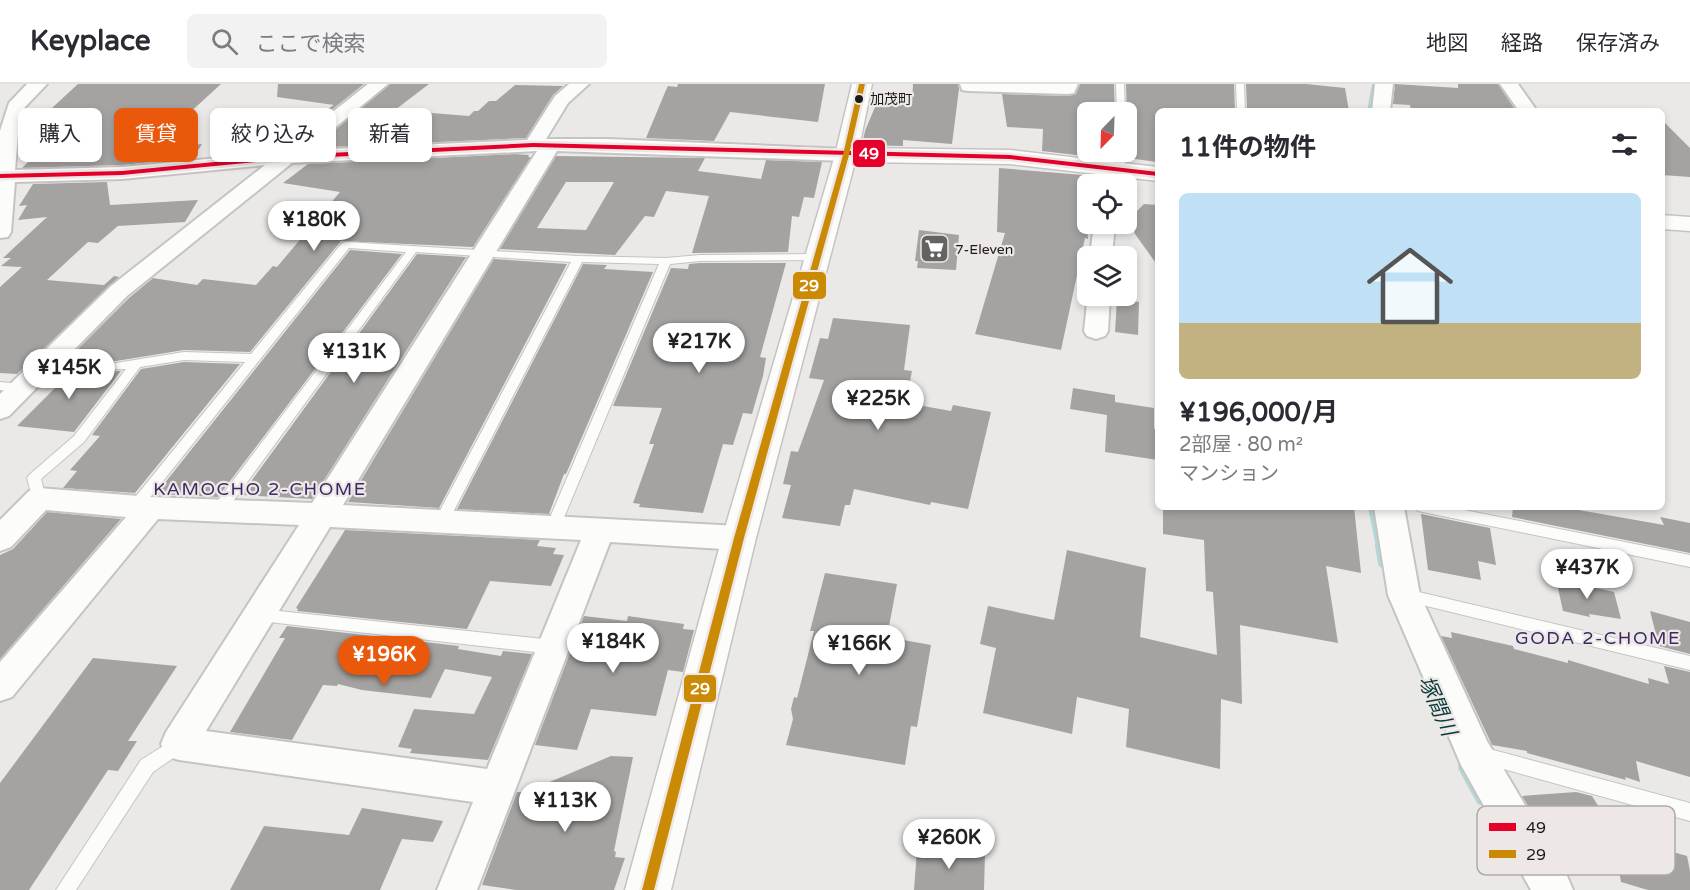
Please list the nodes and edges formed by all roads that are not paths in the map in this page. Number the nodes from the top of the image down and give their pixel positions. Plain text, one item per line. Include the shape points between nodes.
1 (38, 84) edge
2 (379, 84) edge
3 (580, 84) edge
4 (862, 84) edge
5 (969, 84) edge
6 (1069, 84) edge
7 (1120, 84) edge
8 (1240, 84) edge
9 (1384, 84) edge
10 (1509, 84) edge
11 (21, 99) junction
12 (0, 100) edge
13 (1121, 102) edge
14 (1241, 108) edge
15 (1381, 108) edge
16 (1526, 108) edge
17 (336, 118) edge
18 (542, 145) junction
19 (846, 154) junction
20 (336, 155) edge
21 (233, 162) edge
22 (282, 162) edge
23 (1114, 169) edge
24 (1155, 174) edge
25 (3, 176) edge
26 (2, 208) edge
27 (1665, 222) edge
28 (1690, 224) edge
29 (0, 232) edge
30 (413, 249) junction
31 (484, 253) junction
32 (818, 257) junction
33 (578, 259) junction
34 (666, 261) junction
35 (1097, 306) edge
36 (1096, 331) dead end
37 (254, 358) junction
38 (136, 363) junction
39 (42, 367) junction
40 (11, 387) edge
41 (0, 410) edge
42 (39, 499) junction
43 (143, 507) junction
44 (1390, 510) edge
45 (1438, 510) edge
46 (218, 511) junction
47 (322, 516) junction
48 (442, 520) junction
49 (553, 527) junction
50 (599, 531) junction
51 (740, 538) junction
52 (0, 539) edge
53 (1690, 561) edge
54 (1404, 595) junction
55 (260, 615) junction
56 (553, 647) junction
57 (1690, 663) edge
58 (0, 686) edge
59 (178, 744) junction
60 (1474, 753) junction
61 (497, 788) junction
62 (1505, 806) edge
63 (1668, 806) edge
64 (1675, 808) edge
65 (1690, 812) edge
66 (1544, 875) edge
67 (65, 890) edge
68 (457, 890) edge
69 (648, 890) edge
70 (1553, 890) edge

1 - 11 street
2 - 17 street
3 - 18 street via 561,100
4 - 19 street
5 - 6 street via 987,88 1068,89
7 - 13 lane
8 - 14 lane
9 - 15 street
10 - 16 street
11 - 12 street
11 - 25 street via 10,127
18 - 19 street
18 - 20 street
18 - 31 street
19 - 23 street via 1010,157
19 - 32 street
21 - 25 street via 122,172
22 - 39 street via 119,291
23 - 24 street
25 - 26 street
26 - 29 street
27 - 28 street
30 - 31 lane
30 - 37 lane via 346,245
30 - 46 lane
31 - 33 lane
31 - 47 street
32 - 34 lane
32 - 51 street
33 - 34 lane
33 - 48 lane
34 - 49 lane
35 - 36 street
37 - 38 lane via 184,356
37 - 43 lane
38 - 39 lane via 116,367
38 - 42 lane via 78,439 34,478
39 - 40 street
40 - 41 street
42 - 43 street
42 - 52 street
43 - 46 street
43 - 58 street
44 - 54 street
45 - 53 lane
46 - 47 street
47 - 48 street
47 - 55 street
48 - 49 street
49 - 50 street
50 - 51 street
50 - 56 street
51 - 69 street
54 - 57 lane
54 - 60 street
55 - 56 lane
55 - 59 street
56 - 61 street
59 - 61 street
59 - 67 lane via 147,766
60 - 62 street
60 - 63 lane
61 - 68 street
64 - 65 lane
66 - 70 street

